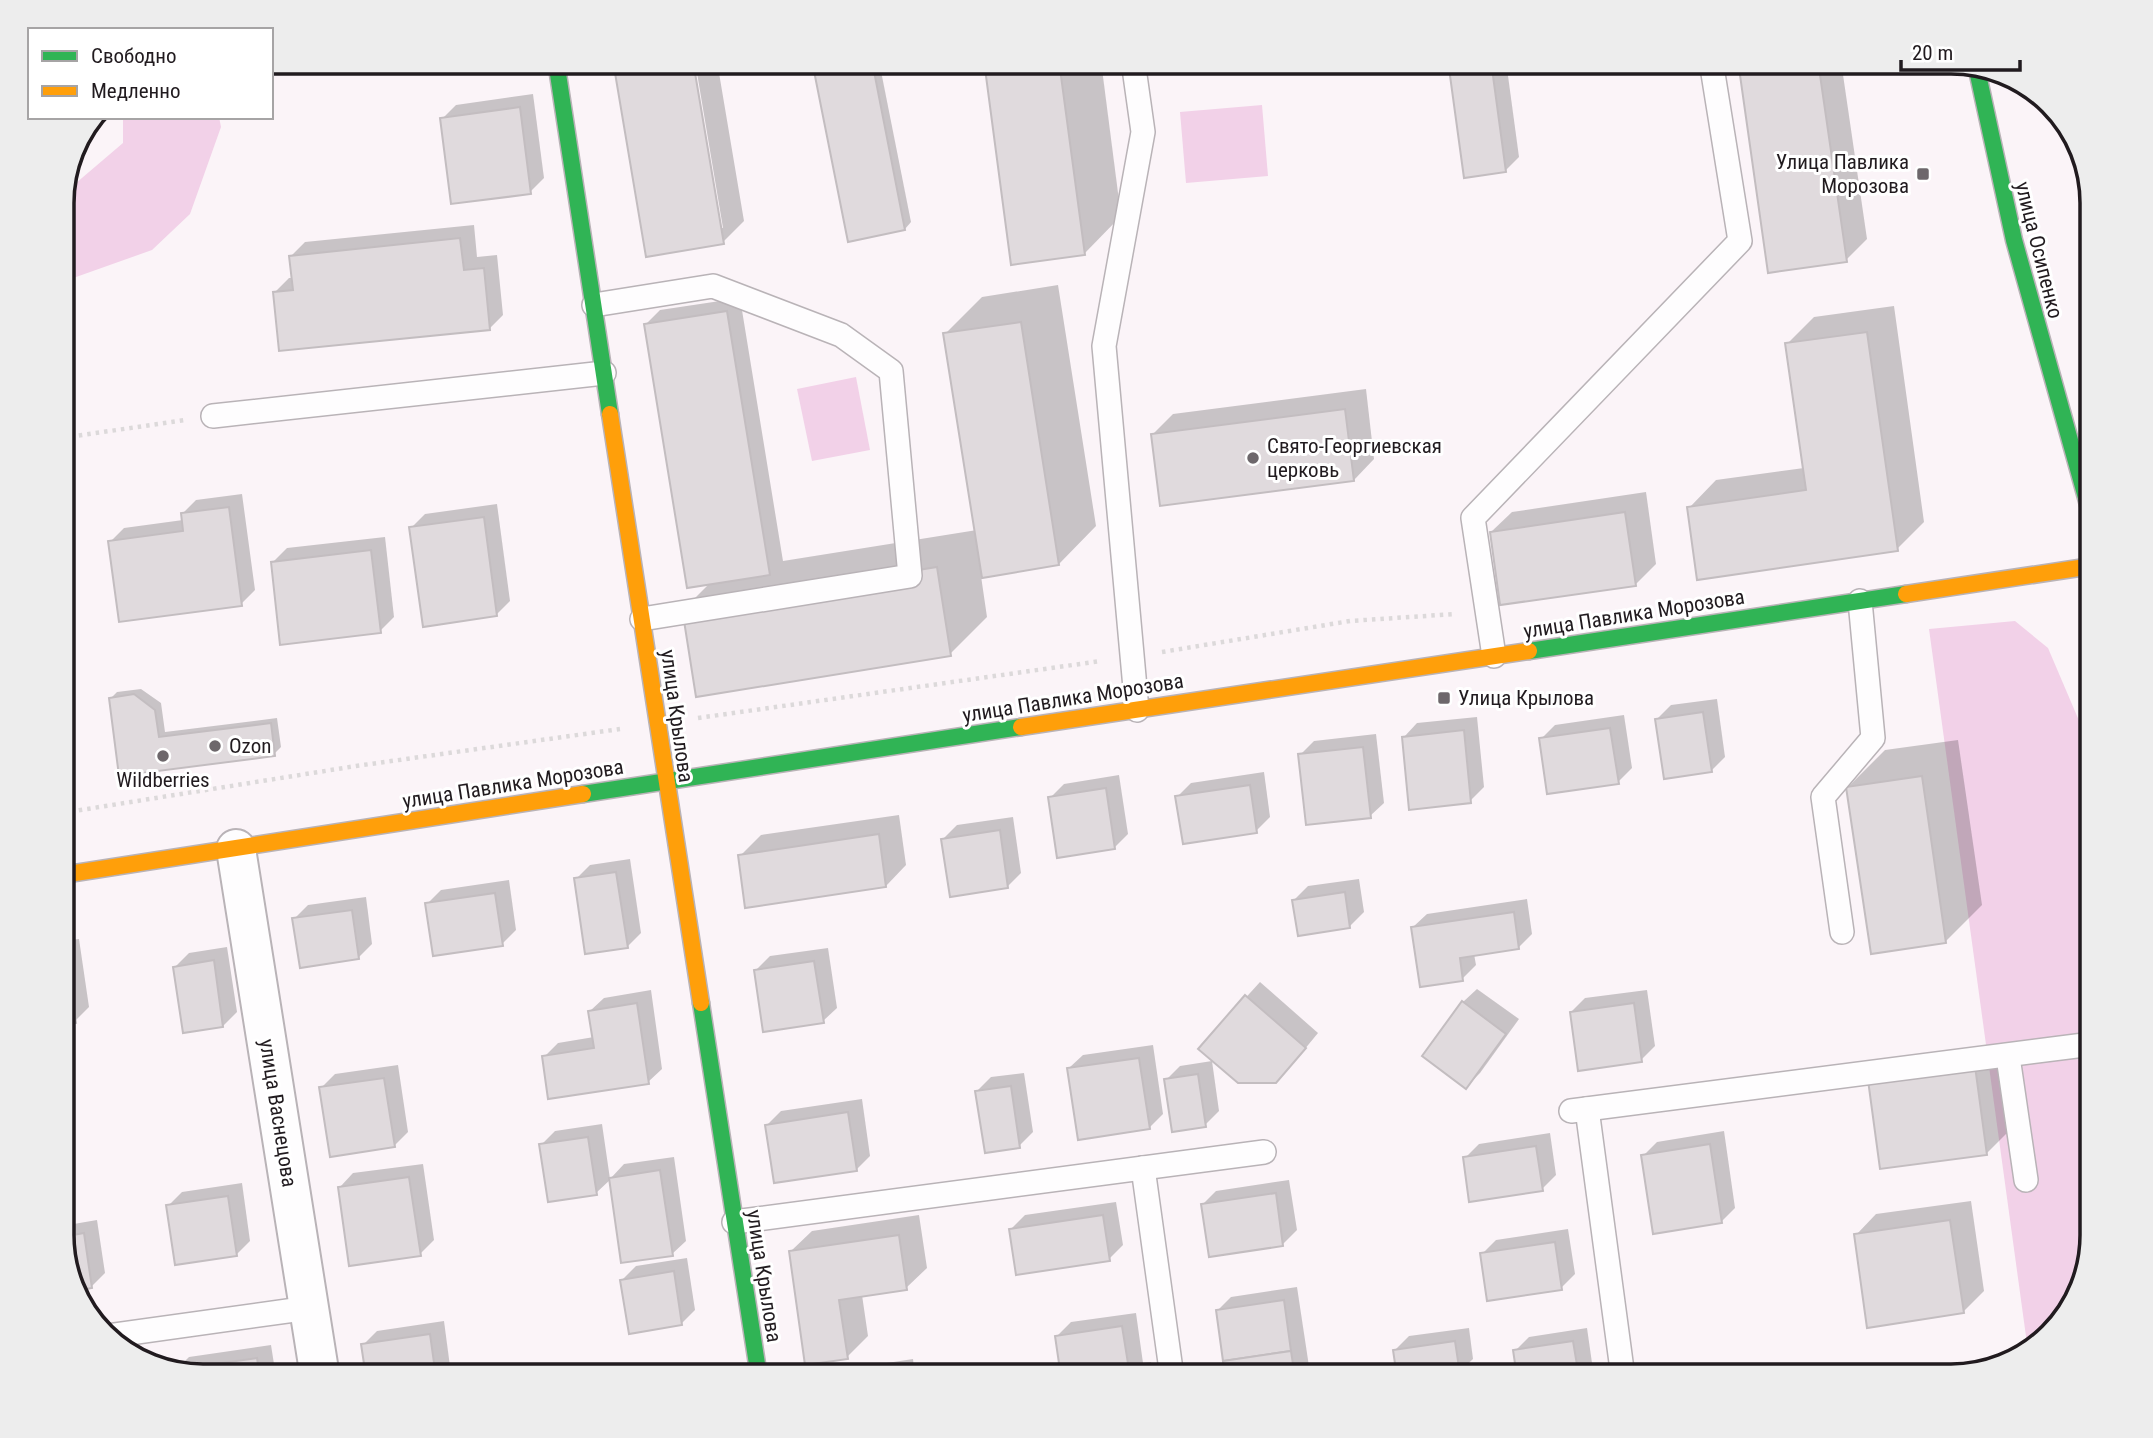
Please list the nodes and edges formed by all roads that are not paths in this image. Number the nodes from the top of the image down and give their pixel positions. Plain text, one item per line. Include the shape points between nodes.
1 (558, 74) edge
2 (1135, 74) edge
3 (1713, 74) edge
4 (1980, 77) edge
5 (594, 305) junction
6 (604, 373) junction
7 (213, 416) road end
8 (2080, 479) edge
9 (2080, 568) edge
10 (1860, 601) junction
11 (642, 619) junction
12 (1494, 656) junction
13 (1137, 710) junction
14 (665, 781) junction
15 (236, 849) junction
16 (74, 874) edge
17 (1842, 932) dead end
18 (2080, 1046) edge
19 (2008, 1057) junction
20 (1264, 1152) dead end
21 (1143, 1168) junction
22 (2026, 1180) dead end
23 (734, 1222) junction
24 (309, 1308) junction
25 (120, 1334) edge
26 (318, 1364) edge
27 (756, 1364) edge
28 (1170, 1364) edge
29 (1621, 1364) edge

1 - 5 street, улица Крылова
2 - 13 lane via 1143,132 1104,346
3 - 12 lane via 1740,241 1473,518
4 - 8 street, улица Осипенко via 2013,239
5 - 6 street, улица Крылова
5 - 11 lane via 713,286 841,335 891,371 910,576
6 - 7 lane
6 - 11 street, улица Крылова
9 - 10 street, улица Павлика Морозова
10 - 12 street, улица Павлика Морозова
10 - 17 lane via 1873,738 1823,797
11 - 14 street, улица Крылова
12 - 13 street, улица Павлика Морозова
13 - 14 street, улица Павлика Морозова
14 - 15 street, улица Павлика Морозова
14 - 23 street, улица Крылова
15 - 16 street, улица Павлика Морозова
15 - 24 street, улица Васнецова
18 - 19 lane
19 - 22 lane
19 - 29 lane via 1579,1110
20 - 21 lane
21 - 23 lane
21 - 28 lane
23 - 27 street, улица Крылова
24 - 25 lane
24 - 26 street, улица Васнецова

